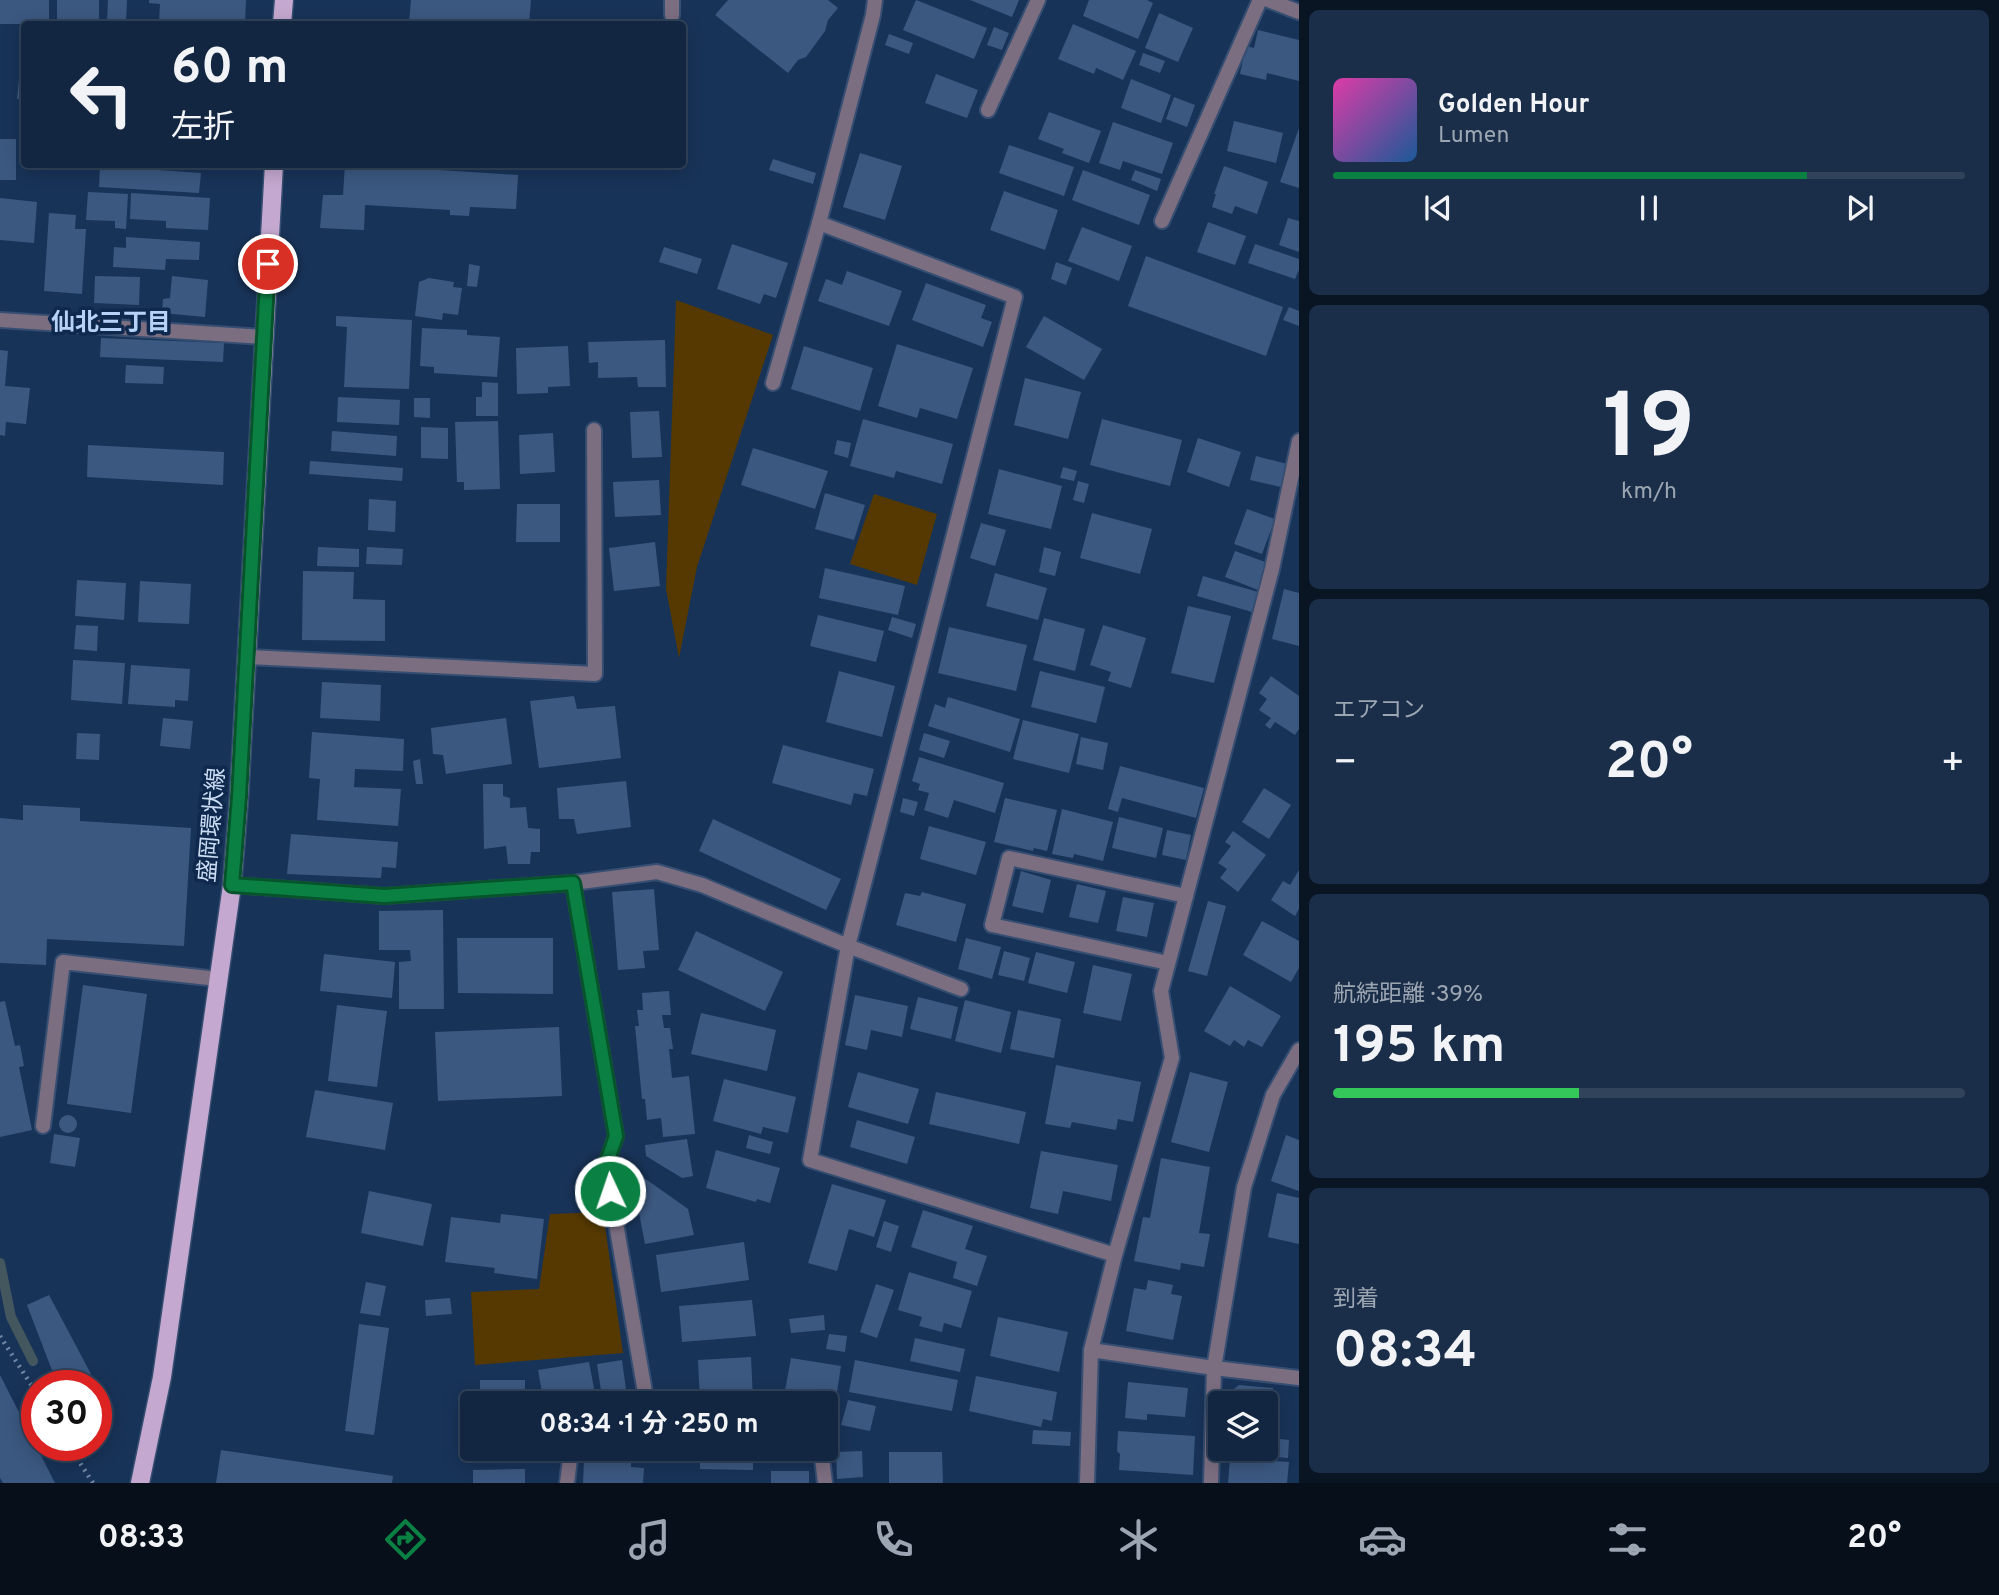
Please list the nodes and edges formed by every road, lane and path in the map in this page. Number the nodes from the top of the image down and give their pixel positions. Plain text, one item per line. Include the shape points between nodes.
1 (284, 0) edge
2 (875, 0) edge
3 (1038, 0) edge
4 (1260, 0) edge
5 (1268, 0) edge
6 (1299, 12) edge
7 (282, 21) edge
8 (988, 110) dead end
9 (274, 168) edge
10 (1162, 220) dead end
11 (819, 223) junction
12 (0, 320) edge
13 (264, 337) junction
14 (773, 383) dead end
15 (594, 430) dead end
16 (1299, 441) edge
17 (247, 657) junction
18 (573, 883) junction
19 (232, 885) junction
20 (1186, 896) junction
21 (848, 946) junction
22 (1168, 963) junction
23 (218, 979) junction
24 (961, 989) dead end
25 (1299, 1051) edge
26 (43, 1126) dead end
27 (1115, 1255) junction
28 (0, 1336) edge
29 (1091, 1350) junction
30 (1214, 1368) junction
31 (22, 1370) edge
32 (1299, 1378) edge
33 (645, 1391) edge
34 (79, 1461) edge
35 (569, 1461) edge
36 (822, 1461) edge
37 (93, 1483) edge
38 (140, 1483) edge
39 (567, 1483) edge
40 (825, 1483) edge
41 (1087, 1483) edge
42 (1211, 1483) edge

1 - 7 main road
2 - 11 street
3 - 8 street
4 - 10 street
5 - 6 street
9 - 13 main road, 盛岡環状線
11 - 14 street
11 - 21 street via 1015,297
12 - 13 street
13 - 17 main road, 盛岡環状線
15 - 17 street via 595,674
16 - 20 street via 1272,569
17 - 19 main road, 盛岡環状線
18 - 19 street via 384,896
18 - 21 street via 657,872 702,885
18 - 33 street via 616,1136 606,1165
19 - 23 main road, 盛岡環状線
20 - 22 street
20 - 22 street via 1009,858 992,925
21 - 24 street
21 - 27 street via 810,1160
22 - 27 street via 1161,991 1172,1058
23 - 26 street via 63,962
23 - 38 main road, 盛岡環状線 via 162,1377
25 - 30 street via 1273,1096 1244,1187
27 - 29 street
28 - 31 path
29 - 30 street
29 - 41 street
30 - 32 street
30 - 42 street
34 - 37 path
35 - 39 street
36 - 40 street

